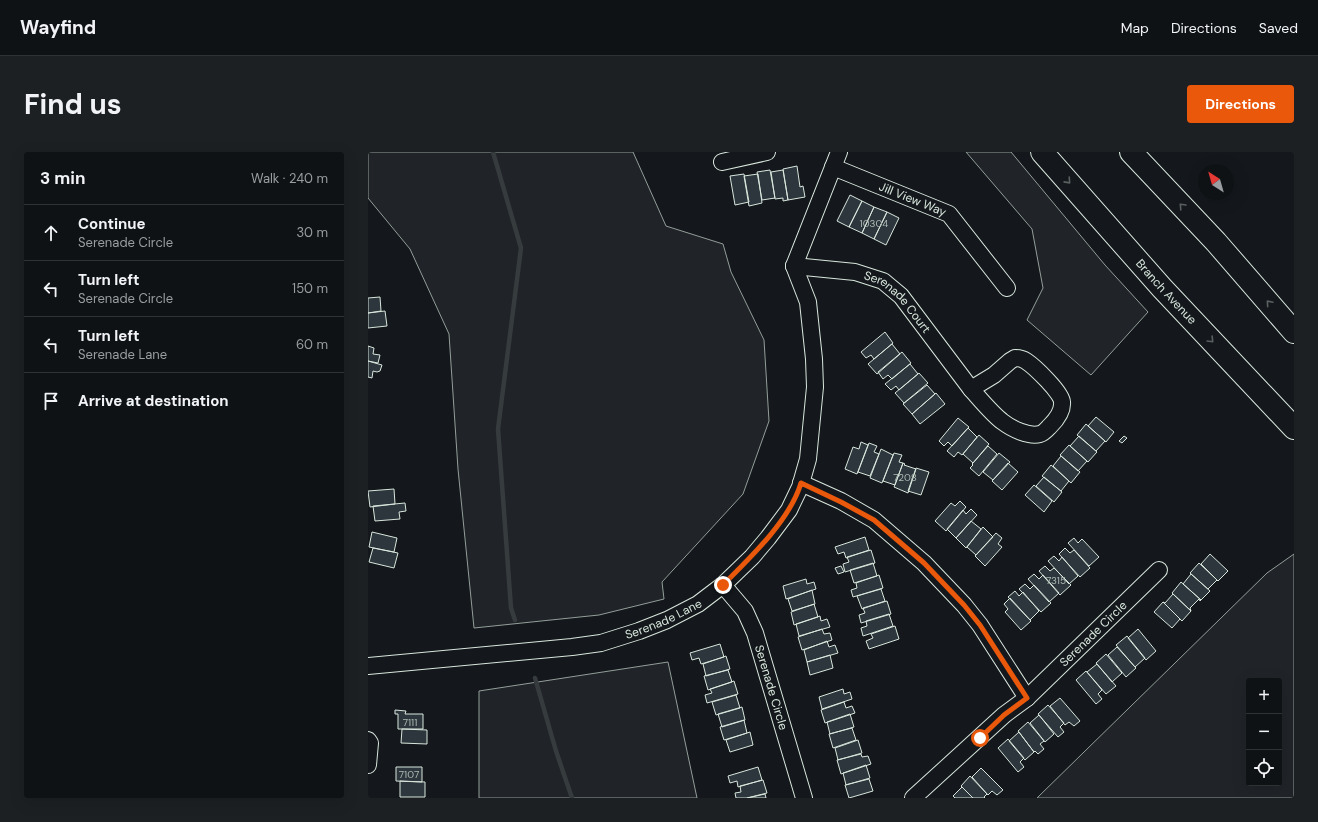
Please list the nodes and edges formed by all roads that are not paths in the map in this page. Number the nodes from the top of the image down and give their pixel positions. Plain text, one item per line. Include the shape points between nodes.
1 (767, 152) edge
2 (840, 152) edge
3 (1042, 152) edge
4 (1131, 152) edge
5 (722, 162) dead end
6 (833, 167) junction
7 (794, 266) junction
8 (1007, 288) dead end
9 (1294, 332) edge
10 (971, 389) junction
11 (1294, 428) edge
12 (801, 483) junction
13 (1159, 570) dead end
14 (723, 585) junction
15 (368, 666) edge
16 (1027, 698) junction
17 (368, 740) edge
18 (368, 765) edge
19 (804, 798) edge
20 (914, 798) edge

1 - 5 street
2 - 6 street
3 -> 11 highway, Branch Avenue via 1162,288
9 -> 4 highway via 1216,242
6 - 7 street
6 - 8 street, Jill View Way via 949,214
7 - 10 street, Serenade Court via 855,272 883,281 901,296
7 - 12 street, Serenade Lane via 808,302 815,388 808,459
10 - 10 street, Serenade Court via 1003,422 1027,433 1044,432 1062,409 1062,399 1053,386 1026,361 1018,358
12 - 14 street, Serenade Lane via 788,510 768,538
12 - 16 street via 874,520 924,563 980,625
13 - 16 street, Serenade Circle
14 - 15 street, Serenade Lane via 698,604 667,620 601,643
14 - 19 street, Serenade Circle via 745,611 755,633
16 - 20 street, Serenade Circle via 1004,715
17 - 18 street

